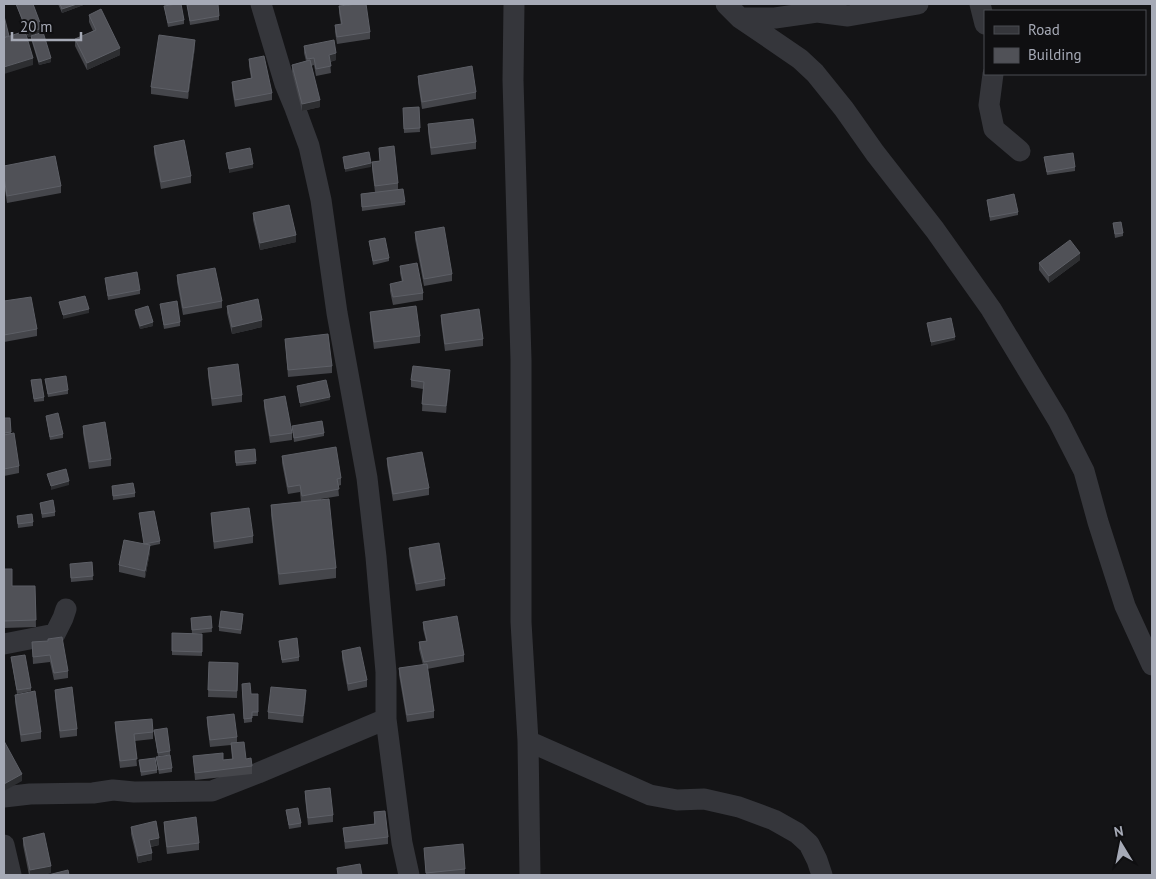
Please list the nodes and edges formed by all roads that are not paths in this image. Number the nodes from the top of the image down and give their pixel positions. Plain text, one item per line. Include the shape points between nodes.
1 (262, 4) edge
2 (514, 4) edge
3 (918, 4) edge
4 (980, 4) edge
5 (733, 11) edge
6 (984, 20) edge
7 (993, 75) edge
8 (1020, 151) dead end
9 (66, 609) dead end
10 (4, 644) edge
11 (1152, 665) edge
12 (386, 719) junction
13 (528, 741) junction
14 (4, 797) edge
15 (4, 845) edge
16 (11, 875) edge
17 (409, 875) edge
18 (530, 875) edge
19 (822, 875) edge

1 - 12 street via 285,84 309,146 321,200 367,478 386,672
2 - 13 street via 521,378 521,622
3 - 5 street via 848,16 817,12 775,18
4 - 6 street
5 - 11 street via 800,59 820,78 991,309 1084,470 1125,606
7 - 8 street via 989,105 994,129
9 - 10 street via 55,634
12 - 14 street via 212,791 113,790
12 - 17 street
13 - 18 street
13 - 19 street via 650,795 677,800 704,799 774,820 809,844
15 - 16 street

